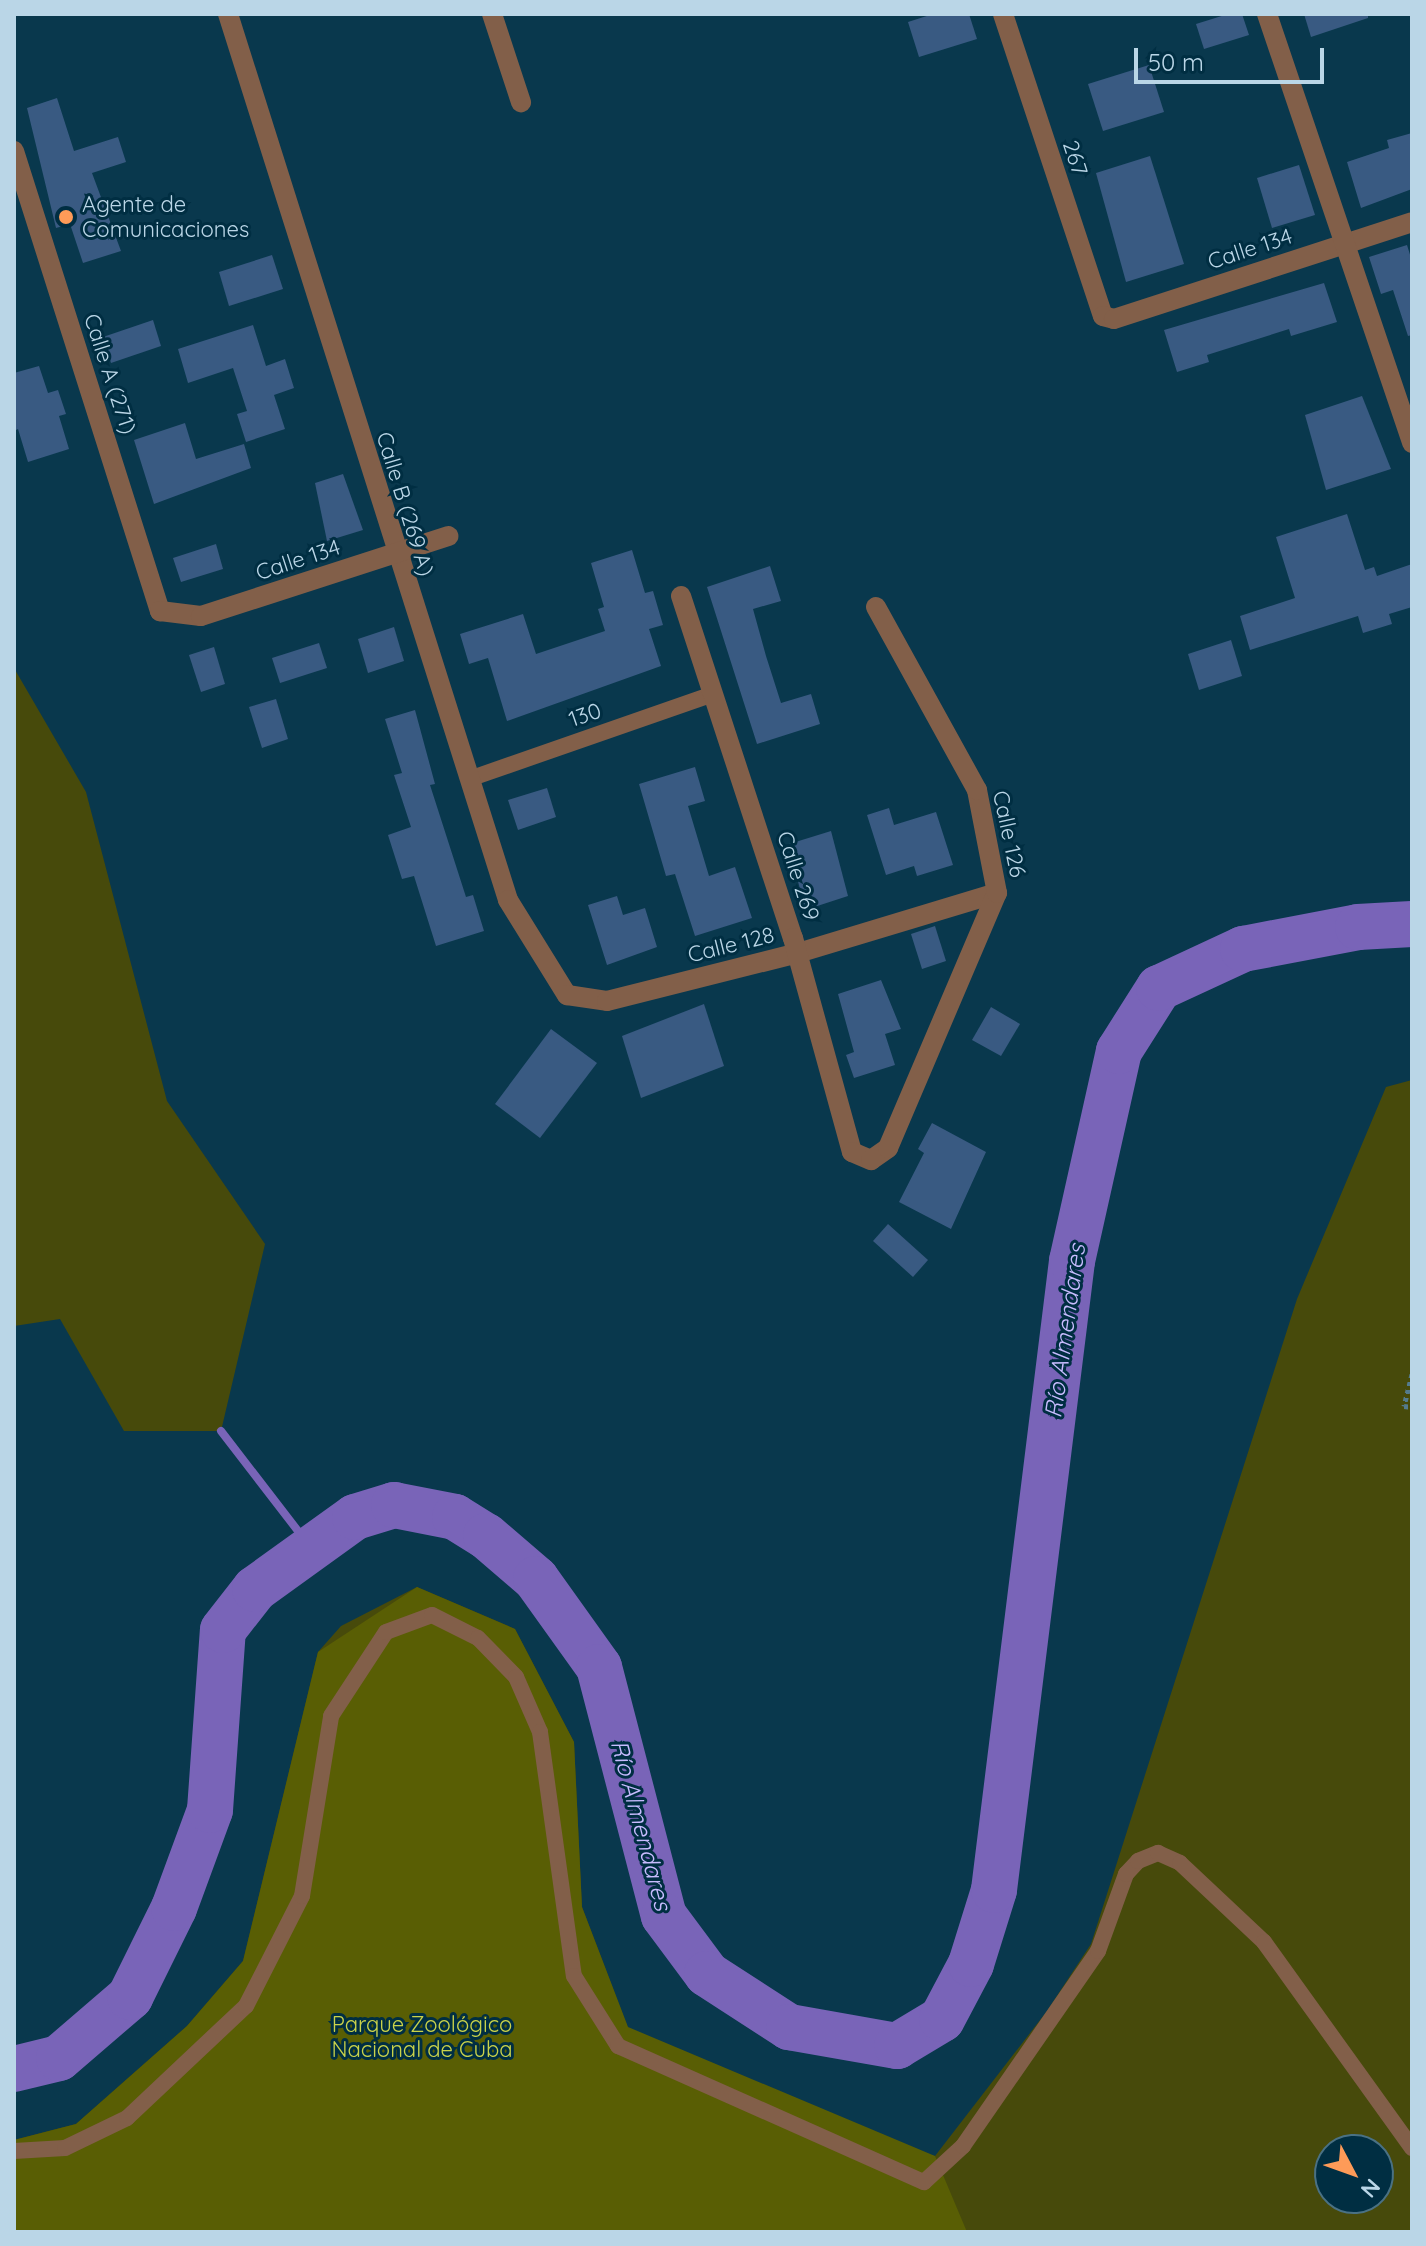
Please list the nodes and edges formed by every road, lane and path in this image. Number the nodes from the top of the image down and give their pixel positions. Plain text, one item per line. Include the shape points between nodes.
1 (228, 14) edge
2 (492, 14) edge
3 (1003, 14) edge
4 (1267, 14) edge
5 (521, 102) dead end
6 (14, 151) edge
7 (1412, 222) edge
8 (1343, 244) junction
9 (1103, 316) joint
10 (1412, 443) edge
11 (448, 536) dead end
12 (397, 554) junction
13 (681, 596) dead end
14 (876, 607) dead end
15 (160, 611) joint
16 (713, 694) junction
17 (472, 778) junction
18 (997, 893) junction
19 (798, 953) junction
20 (567, 995) joint
21 (871, 1160) joint
22 (1412, 1374) edge
23 (1412, 1407) edge
24 (1412, 2148) edge
25 (14, 2151) edge

1 - 12 street, Calle B (269 A)
2 - 5 street
3 - 9 street, 267
4 - 8 street
6 - 15 street, Calle A (271)
7 - 8 street, Calle 134
8 - 9 street, Calle 134 via 1114,319
8 - 10 street
11 - 12 street, Calle 134
12 - 15 street, Calle 134 via 201,616
12 - 17 street, Calle B (269 A)
13 - 16 street, Calle 269
14 - 18 street, Calle 126 via 977,790
16 - 17 lane, 130
16 - 19 street, Calle 269
17 - 20 street, Calle B (269 A) via 508,900
18 - 19 street, Calle 128
18 - 21 street, Calle 126 via 888,1148
19 - 20 street, Calle 128 via 607,1001
19 - 21 street, Calle 269 via 852,1152
22 - 23 path via 1404,1406
24 - 25 lane via 1264,1942 1180,1863 1158,1853 1138,1861 1126,1874 1098,1951 963,2146 924,2182 618,2046 574,1976 540,1732 516,1677 478,1638 432,1615 386,1632 331,1716 302,1896 246,2006 127,2118 65,2148

